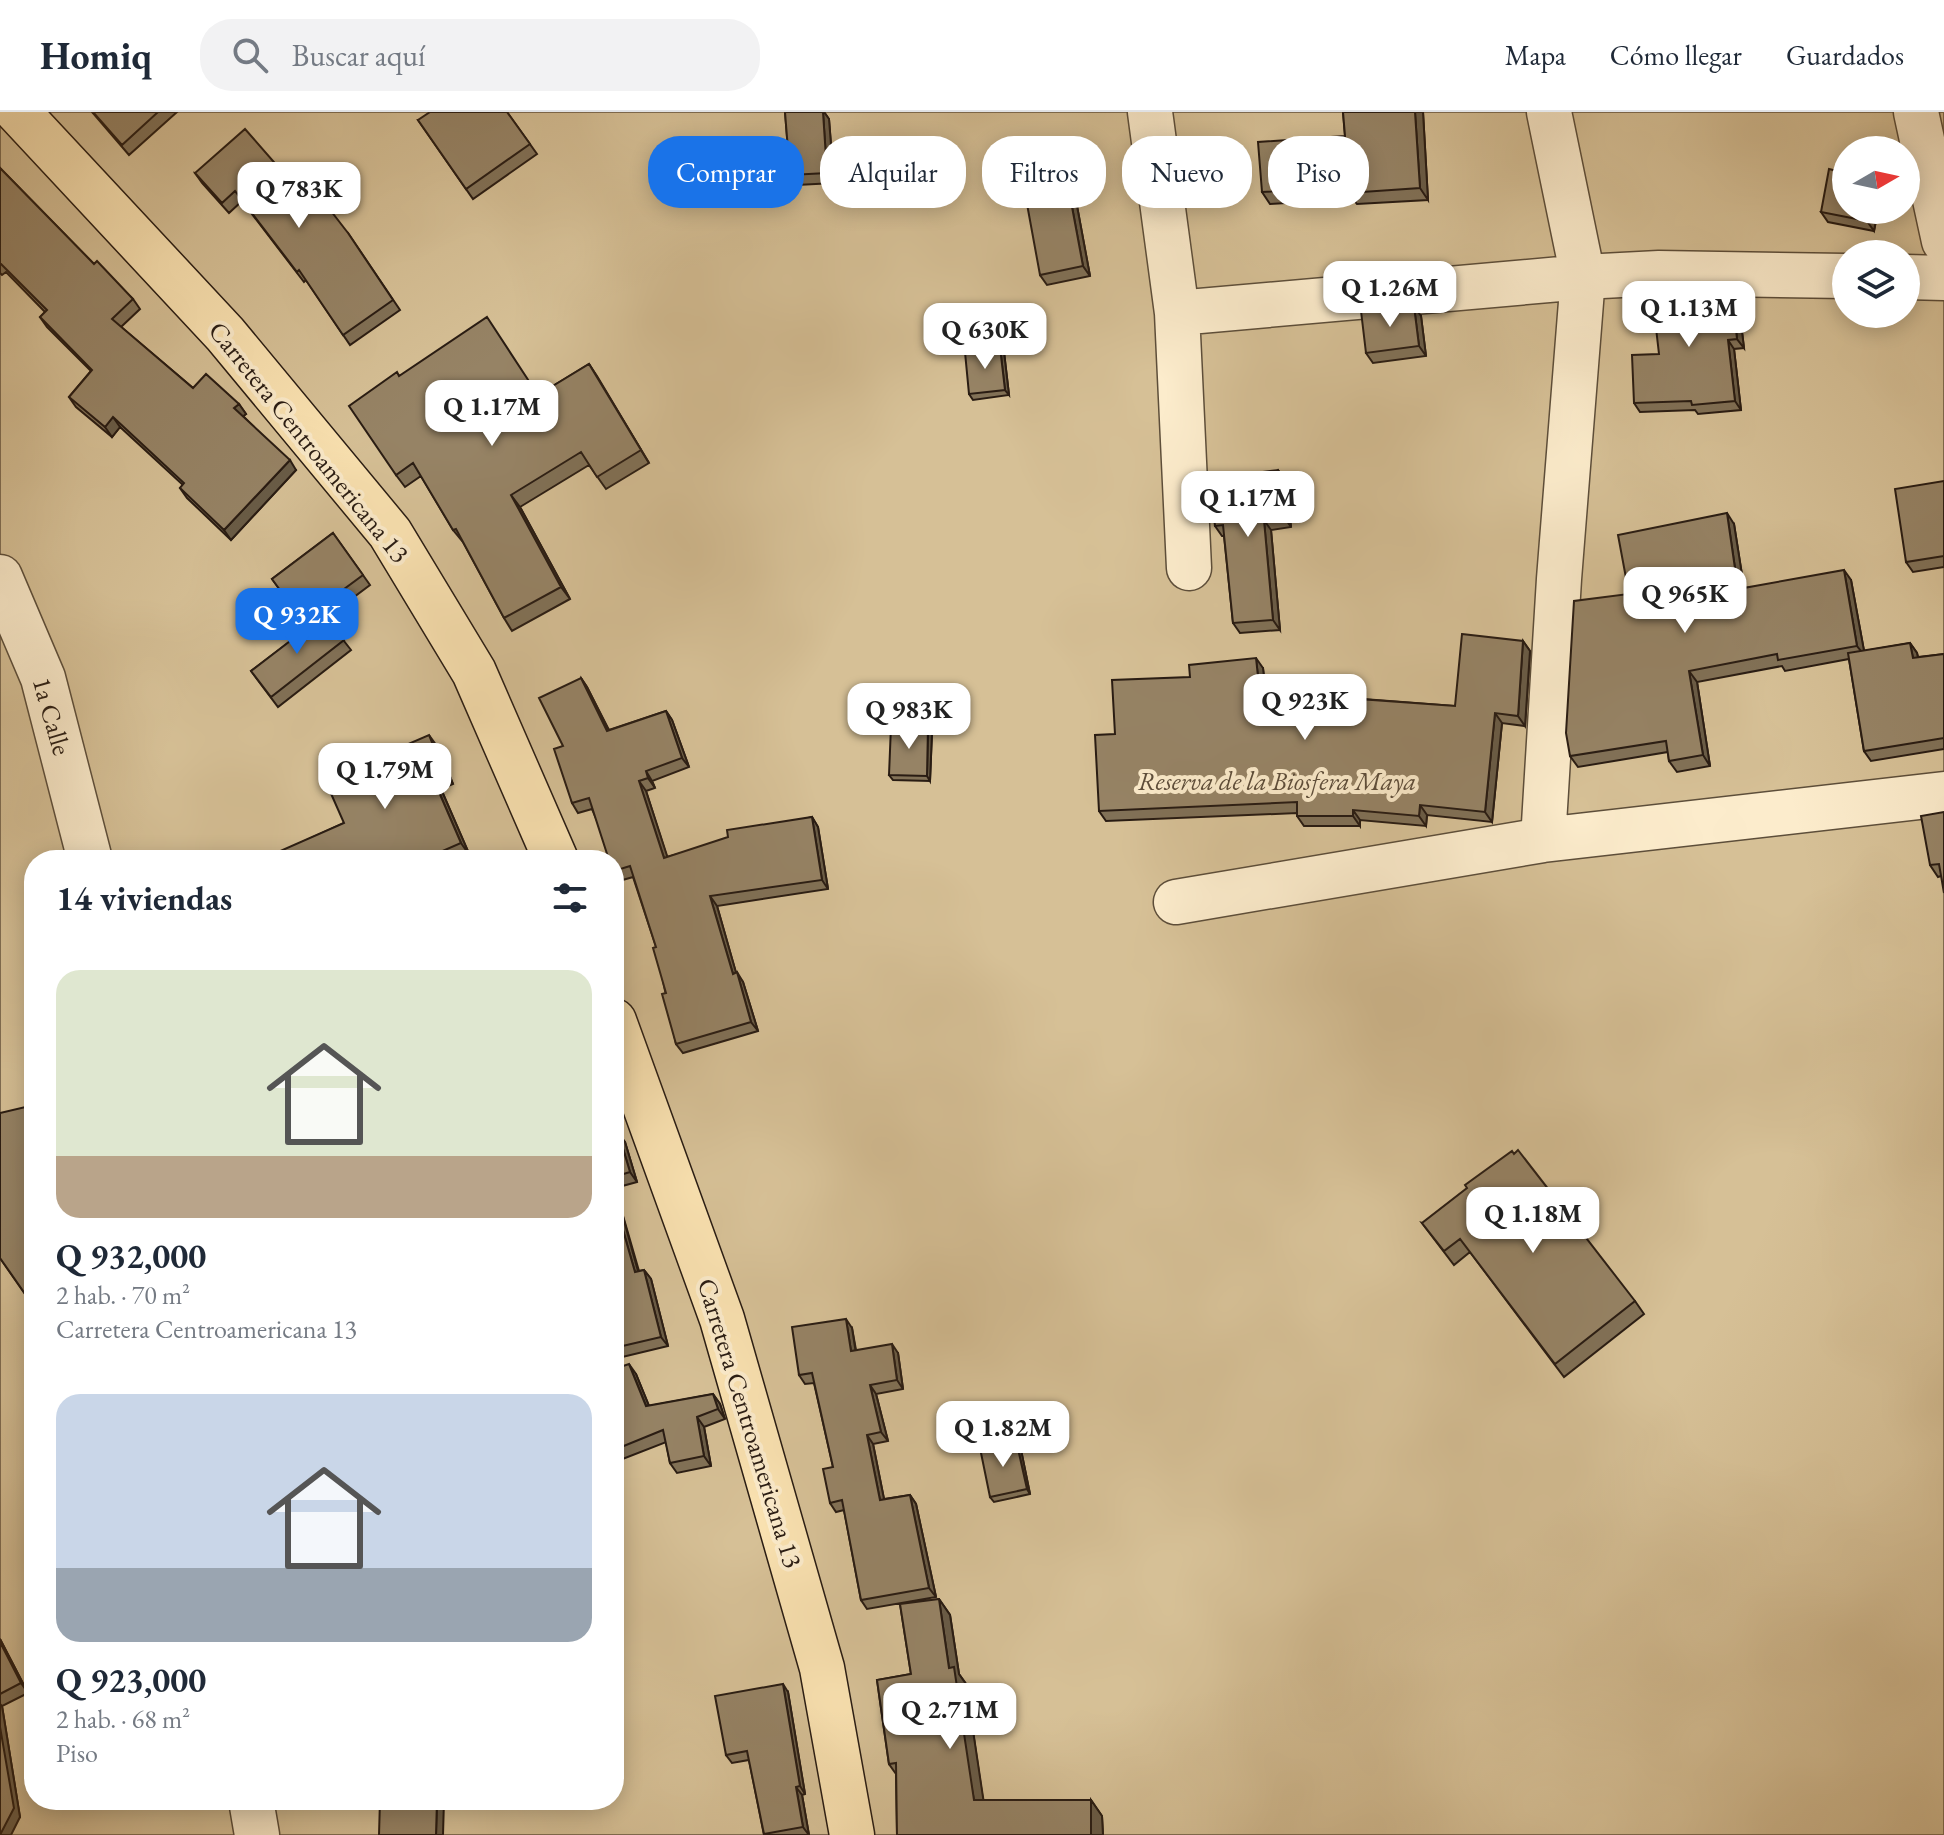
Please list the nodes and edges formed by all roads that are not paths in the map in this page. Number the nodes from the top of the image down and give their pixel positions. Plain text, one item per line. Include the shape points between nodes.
1 (18, 112) edge
2 (1150, 112) edge
3 (1549, 112) edge
4 (1916, 112) edge
5 (1944, 241) edge
6 (1832, 276) edge
7 (1583, 277) junction
8 (1920, 277) edge
9 (1944, 278) edge
10 (1177, 313) junction
11 (1189, 568) dead end
12 (0, 577) edge
13 (1944, 794) edge
14 (1543, 840) junction
15 (87, 850) edge
16 (552, 850) edge
17 (1176, 902) dead end
18 (624, 1049) edge
19 (253, 1810) edge
20 (257, 1835) edge
21 (852, 1835) edge

1 - 16 highway, Carretera Centroamericana 13 via 225,334 390,533 474,672
2 - 10 street
3 - 7 street
4 - 5 street
6 - 7 street
7 - 10 street
7 - 14 street
8 - 9 street
10 - 11 street
12 - 15 street, 1a Calle via 43,678
13 - 14 street
14 - 17 street
18 - 21 highway, Carretera Centroamericana 13 via 722,1319 822,1668
19 - 20 street

